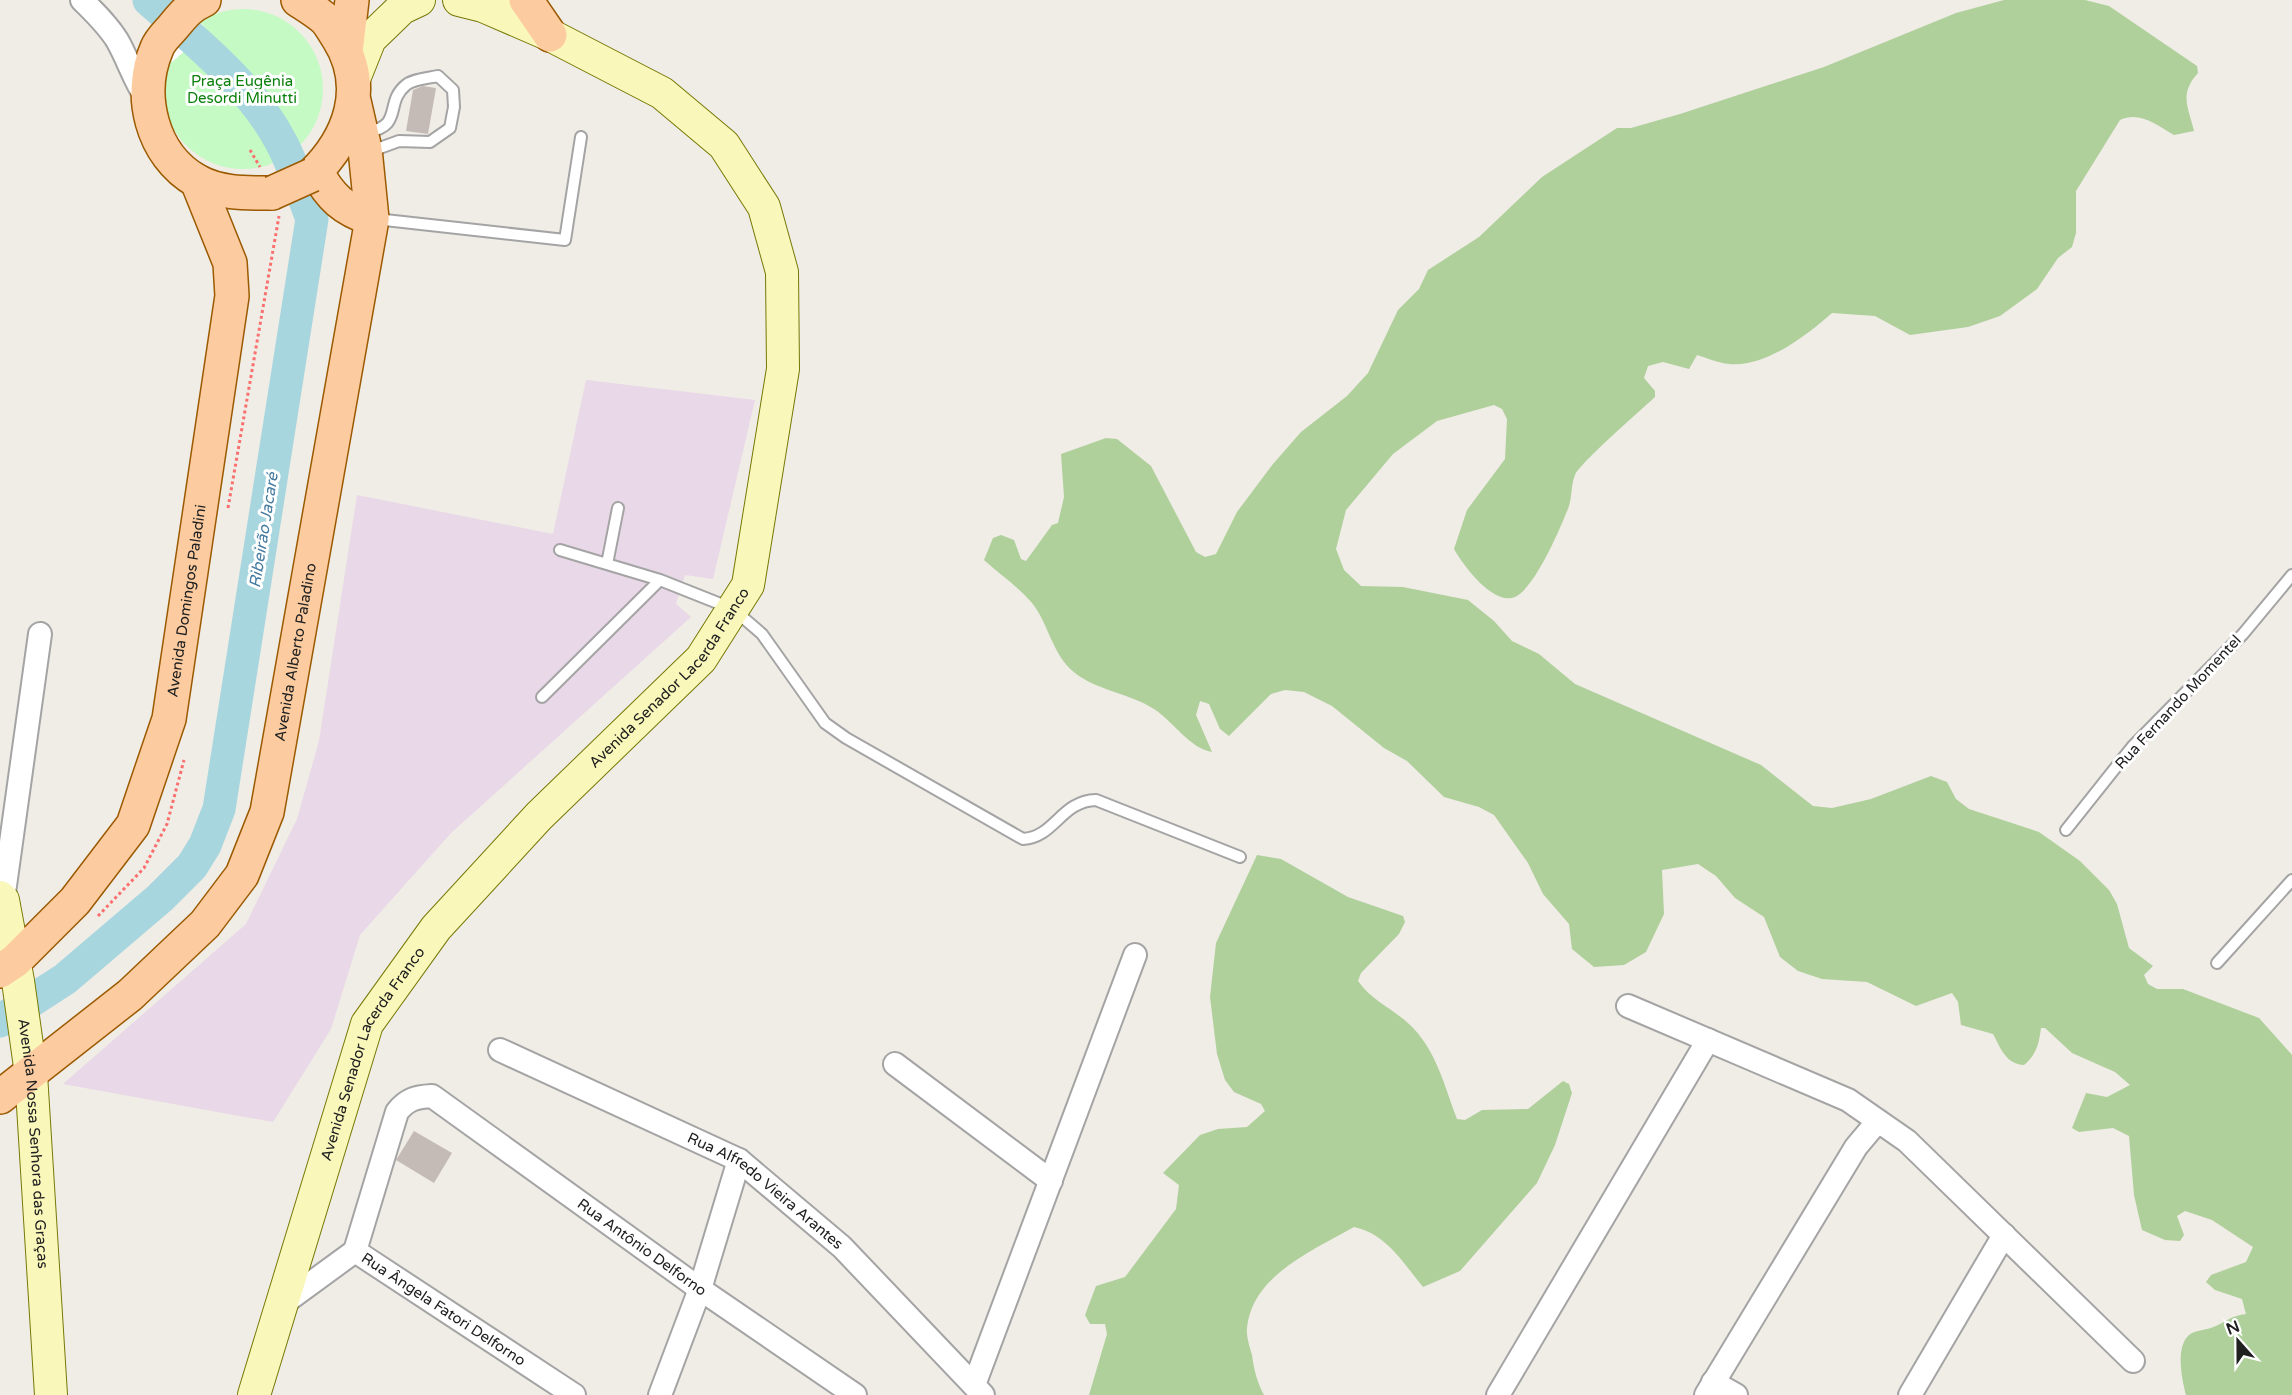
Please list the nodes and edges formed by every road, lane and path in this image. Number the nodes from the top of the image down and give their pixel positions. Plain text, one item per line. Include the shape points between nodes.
1 (82, 0) edge
2 (298, 0) edge
3 (352, 0) edge
4 (419, 0) edge
5 (459, 0) edge
6 (526, 0) edge
7 (196, 3) edge
8 (108, 26) junction
9 (550, 34) junction
10 (158, 46) junction
11 (353, 89) junction
12 (147, 99) junction
13 (581, 137) dead end
14 (367, 168) junction
15 (314, 173) junction
16 (196, 181) junction
17 (372, 219) junction
18 (618, 508) dead end
19 (560, 550) dead end
20 (607, 564) junction
21 (2292, 575) edge
22 (660, 580) junction
23 (733, 609) junction
24 (40, 634) dead end
25 (542, 697) dead end
26 (2066, 830) dead end
27 (1240, 857) dead end
28 (2292, 880) edge
29 (2, 899) edge
30 (1135, 955) dead end
31 (2217, 963) dead end
32 (11, 971) edge
33 (1628, 1006) dead end
34 (1708, 1040) junction
35 (500, 1050) dead end
36 (29, 1062) junction
37 (895, 1064) dead end
38 (0, 1097) edge
39 (1877, 1122) junction
40 (739, 1160) junction
41 (1051, 1181) junction
42 (2004, 1235) junction
43 (356, 1251) junction
44 (700, 1289) junction
45 (284, 1303) junction
46 (2133, 1361) dead end
47 (1710, 1389) edge
48 (978, 1390) edge
49 (51, 1395) edge
50 (254, 1395) edge
51 (574, 1395) edge
52 (660, 1395) edge
53 (855, 1395) edge
54 (1498, 1395) edge
55 (1736, 1395) edge
56 (1910, 1395) edge

1 - 8 street
2 - 11 main road via 326,21
3 - 11 main road, Avenida Alberto Paladino
4 - 11 main road via 402,8 370,39
5 - 9 main road, Avenida Senador Lacerda Franco
6 - 9 main road
7 - 10 main road, Avenida Domingos Paladini
8 - 10 street via 135,42
8 - 12 street
9 - 23 main road, Avenida Senador Lacerda Franco via 662,93 724,145 764,207 782,272 783,369 748,585
10 - 12 main road, Avenida Domingos Paladini via 148,72
11 - 14 main road, Avenida Alberto Paladino
11 - 14 lane via 367,132 381,129 390,120 395,100 407,84 438,76 453,90 450,128 430,142 399,141 377,149
11 - 15 main road, Avenida Domingos Paladini via 347,129 333,154
12 - 16 main road, Avenida Domingos Paladini via 154,131 171,159
13 - 17 lane via 565,240
14 - 17 main road, Avenida Alberto Paladino
15 - 16 main road, Avenida Domingos Paladini, bridge via 272,193 233,194
15 - 17 main road via 328,194
16 - 32 main road, Avenida Domingos Paladini via 230,263 232,296 169,719 132,825 75,901
17 - 36 main road, Avenida Alberto Paladino via 267,812 242,875 197,932 130,995
18 - 20 lane
19 - 20 lane
20 - 22 lane
21 - 26 lane, Rua Fernando Momentel via 2243,634 2132,747
22 - 23 lane
22 - 25 lane
23 - 27 lane via 762,634 825,723 1023,839 1045,831 1071,806 1083,800 1096,800
23 - 45 main road, Avenida Senador Lacerda Franco via 701,659 539,816 436,928 367,1024
24 - 29 street
28 - 31 lane
29 - 32 main road, Avenida Nossa Senhora das Graças
30 - 41 street
32 - 36 main road, Avenida Nossa Senhora das Graças
33 - 34 street
34 - 39 street via 1848,1100
34 - 54 street
35 - 40 street, Rua Alfredo Vieira Arantes
36 - 38 main road, Avenida Alberto Paladino
36 - 49 main road, Avenida Nossa Senhora das Graças
37 - 41 street
39 - 42 street via 1907,1142
39 - 47 street via 1856,1147
40 - 44 street
40 - 48 street, Rua Alfredo Vieira Arantes via 842,1246
41 - 48 street
42 - 46 street
42 - 56 street
43 - 44 street, Rua Antônio Delforno via 397,1112 416,1097 432,1096
43 - 45 street, Rua Ângela Fatori Delforno
43 - 51 street, Rua Ângela Fatori Delforno
44 - 52 street
44 - 53 street, Rua Antônio Delforno
45 - 50 main road, Avenida Senador Lacerda Franco
47 - 55 street

